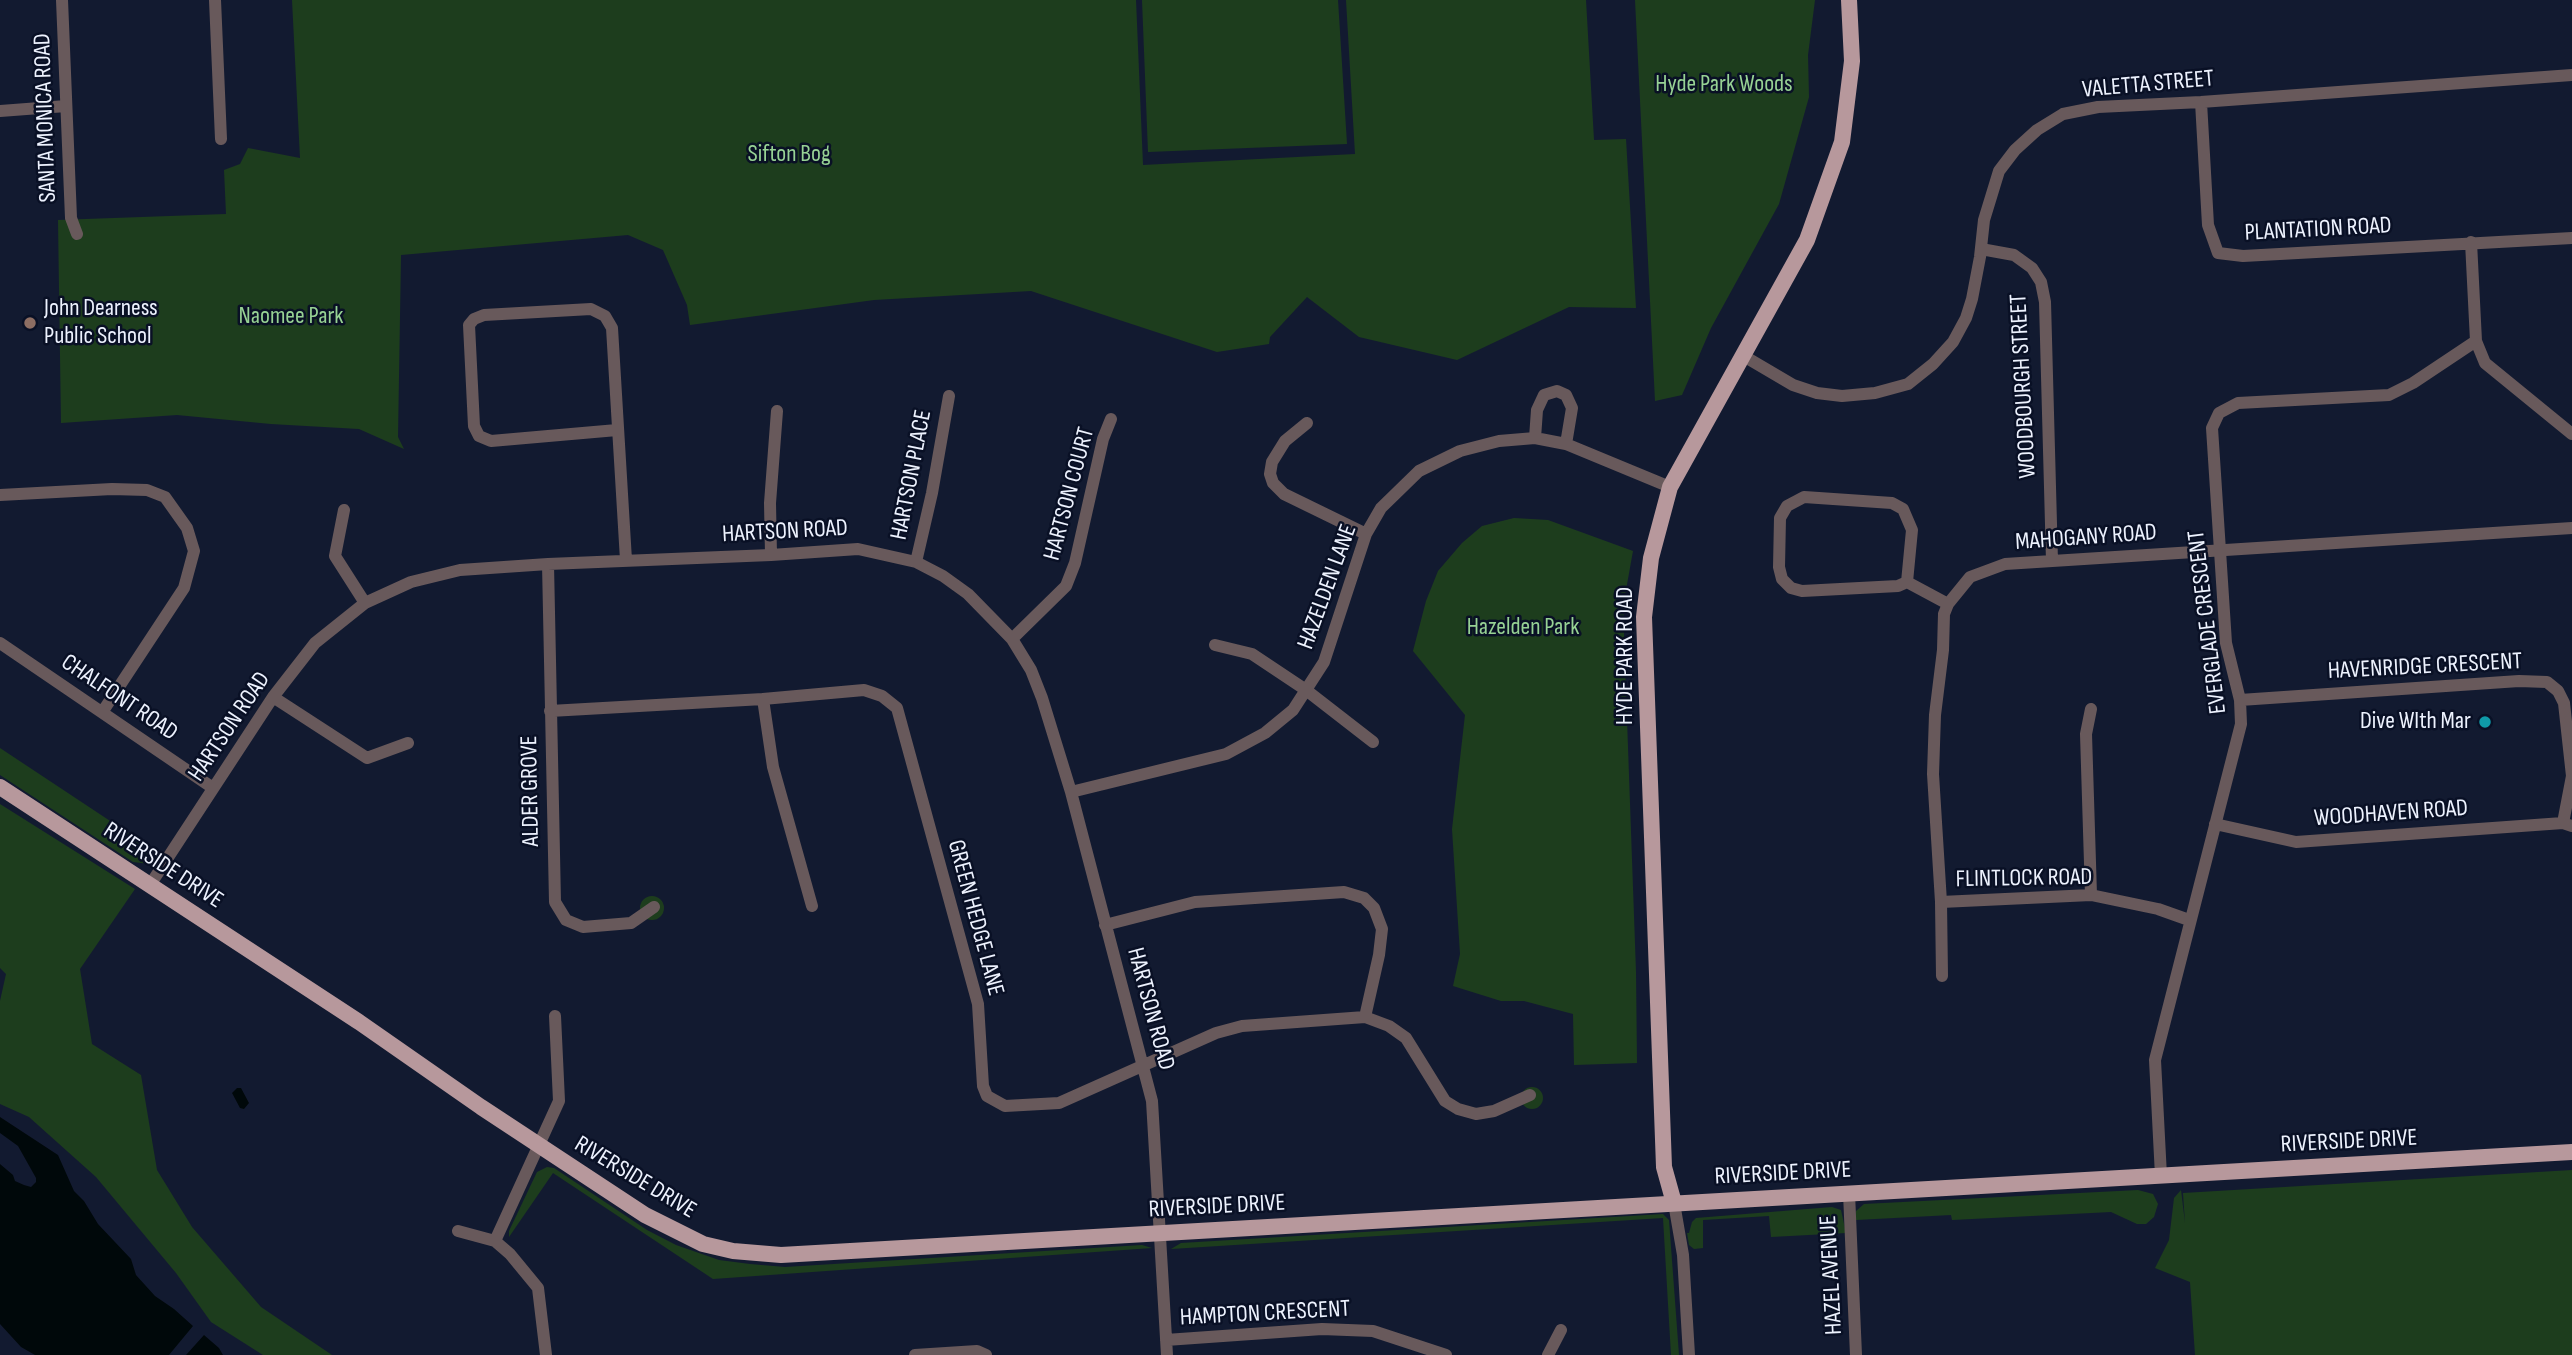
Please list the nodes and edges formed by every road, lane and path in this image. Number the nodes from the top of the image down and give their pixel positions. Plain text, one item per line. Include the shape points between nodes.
1 (62, 0) edge
2 (215, 0) edge
3 (1849, 0) edge
4 (2572, 75) edge
5 (2201, 102) junction
6 (66, 106) junction
7 (0, 111) edge
8 (221, 139) dead end
9 (77, 234) dead end
10 (2572, 237) edge
11 (2471, 242) junction
12 (1981, 249) junction
13 (2476, 341) junction
14 (1742, 355) junction
15 (949, 396) dead end
16 (777, 411) dead end
17 (1111, 419) dead end
18 (1307, 423) dead end
19 (617, 430) junction
20 (2572, 435) edge
21 (1535, 438) junction
22 (1566, 443) junction
23 (1670, 486) junction
24 (0, 495) edge
25 (344, 510) dead end
26 (2572, 528) edge
27 (1367, 534) junction
28 (2219, 551) junction
29 (771, 555) junction
30 (626, 560) junction
31 (2052, 561) junction
32 (916, 562) junction
33 (548, 564) junction
34 (1907, 582) junction
35 (365, 603) junction
36 (1948, 604) junction
37 (1012, 639) junction
38 (0, 643) edge
39 (1215, 645) dead end
40 (1306, 690) junction
41 (273, 697) junction
42 (763, 699) junction
43 (2240, 700) junction
44 (2091, 709) dead end
45 (103, 711) junction
46 (550, 711) junction
47 (1373, 741) dead end
48 (408, 743) dead end
49 (0, 787) edge
50 (213, 788) junction
51 (1071, 792) junction
52 (2215, 824) junction
53 (2567, 825) edge
54 (150, 885) junction
55 (2091, 895) junction
56 (1941, 902) junction
57 (654, 906) dead end
58 (812, 906) dead end
59 (2189, 920) junction
60 (1105, 925) junction
61 (1942, 976) dead end
62 (555, 1016) dead end
63 (1365, 1017) junction
64 (1144, 1063) junction
65 (1530, 1095) dead end
66 (539, 1146) junction
67 (2572, 1152) edge
68 (2161, 1176) junction
69 (1849, 1194) junction
70 (1674, 1203) junction
71 (458, 1231) dead end
72 (1159, 1233) junction
73 (495, 1241) junction
74 (1561, 1330) dead end
75 (1166, 1340) junction
76 (546, 1355) edge
77 (915, 1355) edge
78 (986, 1355) edge
79 (1167, 1355) edge
80 (1446, 1355) edge
81 (1548, 1355) edge
82 (1689, 1355) edge
83 (1856, 1355) edge

1 - 6 street, SANTA MONICA ROAD
2 - 8 street
3 - 14 main road, HYDE PARK ROAD via 1852,61 1842,142 1807,240
4 - 5 street, VALETTA STREET
5 - 11 street, PLANTATION ROAD via 2208,225 2218,253 2243,257
5 - 12 street, VALETTA STREET via 2098,107 2063,114 2037,130 1999,171 1984,220
6 - 7 street
6 - 9 street, SANTA MONICA ROAD via 71,218
10 - 11 street, PLANTATION ROAD
11 - 13 street
12 - 14 street, VALETTA STREET via 1972,299 1953,342 1908,384 1875,393 1817,393 1793,385
12 - 31 street, WOODBOURGH STREET via 2014,255 2032,268 2041,282
13 - 20 street via 2485,363
13 - 28 street, EVERGLADE CRESCENT via 2389,395 2238,403 2219,413 2212,428
14 - 23 main road, HYDE PARK ROAD
15 - 32 street, HARTSON PLACE
16 - 29 street
17 - 37 street, HARTSON COURT via 1066,586
18 - 27 street via 1285,441 1272,462 1273,483 1284,494
19 - 19 street via 612,328 606,316 591,309 497,314 474,319 469,325 474,426 479,436 491,440
19 - 30 street
21 - 22 street, HAZELDEN LANE
21 - 22 street via 1537,410 1544,395 1557,391 1566,395 1572,408
21 - 27 street, HAZELDEN LANE via 1460,451 1419,471 1381,508
22 - 23 street, HAZELDEN LANE
23 - 70 main road, HYDE PARK ROAD via 1651,558 1644,617 1664,1167
24 - 45 street via 147,490 165,497 187,528 194,551 184,588
25 - 35 street via 335,556
26 - 28 street, MAHOGANY ROAD
27 - 40 street, HAZELDEN LANE via 1324,662
28 - 31 street, MAHOGANY ROAD
28 - 43 street, EVERGLADE CRESCENT via 2227,643
29 - 30 street, HARTSON ROAD
29 - 32 street, HARTSON ROAD via 858,549
30 - 33 street, HARTSON ROAD
31 - 36 street, MAHOGANY ROAD via 2005,564 1970,577
32 - 37 street, HARTSON ROAD via 968,594
33 - 35 street, HARTSON ROAD via 460,570 411,582
33 - 46 street, ALDER GROVE
34 - 34 street via 1802,591 1791,588 1779,567 1780,518 1787,506 1804,497 1892,503 1903,509 1912,530
34 - 36 street
35 - 41 street, HARTSON ROAD via 315,643
36 - 56 street via 1933,774
37 - 51 street, HARTSON ROAD via 1042,698
38 - 45 street, CHALFONT ROAD
39 - 40 street via 1252,654
40 - 47 street
40 - 51 street, HAZELDEN LANE via 1293,710 1265,733 1226,754
41 - 48 street via 367,758
41 - 50 street, HARTSON ROAD
42 - 46 street, GREEN HEDGE LANE
42 - 58 street via 773,767
42 - 64 street, GREEN HEDGE LANE via 864,690 897,708 978,1004 987,1096 1005,1106 1059,1103
43 - 52 street, EVERGLADE CRESCENT via 2241,724
43 - 53 street, HAVENRIDGE CRESCENT via 2547,682 2564,703 2572,775
44 - 55 street via 2086,734
45 - 50 street, CHALFONT ROAD
46 - 57 street, ALDER GROVE via 555,902 566,920 583,927 631,923
49 - 54 main road, RIVERSIDE DRIVE
50 - 54 street, HARTSON ROAD
51 - 60 street, HARTSON ROAD
52 - 53 street, WOODHAVEN ROAD via 2296,842
52 - 59 street, EVERGLADE CRESCENT
54 - 66 main road, RIVERSIDE DRIVE
55 - 56 street, FLINTLOCK ROAD
55 - 59 street, FLINTLOCK ROAD
56 - 61 street
59 - 68 street, EVERGLADE CRESCENT via 2155,1060
60 - 63 street via 1195,902 1344,892 1364,898 1374,908 1382,929
60 - 64 street, HARTSON ROAD
62 - 66 street via 561,1092
63 - 64 street, GREEN HEDGE LANE via 1242,1026
63 - 65 street, GREEN HEDGE LANE via 1406,1038 1445,1101 1458,1109 1476,1114 1494,1111
64 - 72 street, HARTSON ROAD via 1152,1101
66 - 72 main road, RIVERSIDE DRIVE via 645,1215 703,1244 733,1251 780,1255
66 - 73 street
67 - 68 main road, RIVERSIDE DRIVE
68 - 69 main road, RIVERSIDE DRIVE
69 - 70 main road, RIVERSIDE DRIVE
69 - 83 street, HAZEL AVENUE
70 - 72 main road, RIVERSIDE DRIVE
70 - 82 street, HYDE PARK ROAD via 1684,1255
71 - 73 street
72 - 75 street, HARTSON ROAD
73 - 76 street via 538,1288
74 - 81 street
75 - 79 street, HARTSON ROAD
75 - 80 street, HAMPTON CRESCENT via 1322,1329 1373,1331
77 - 78 street via 977,1351

